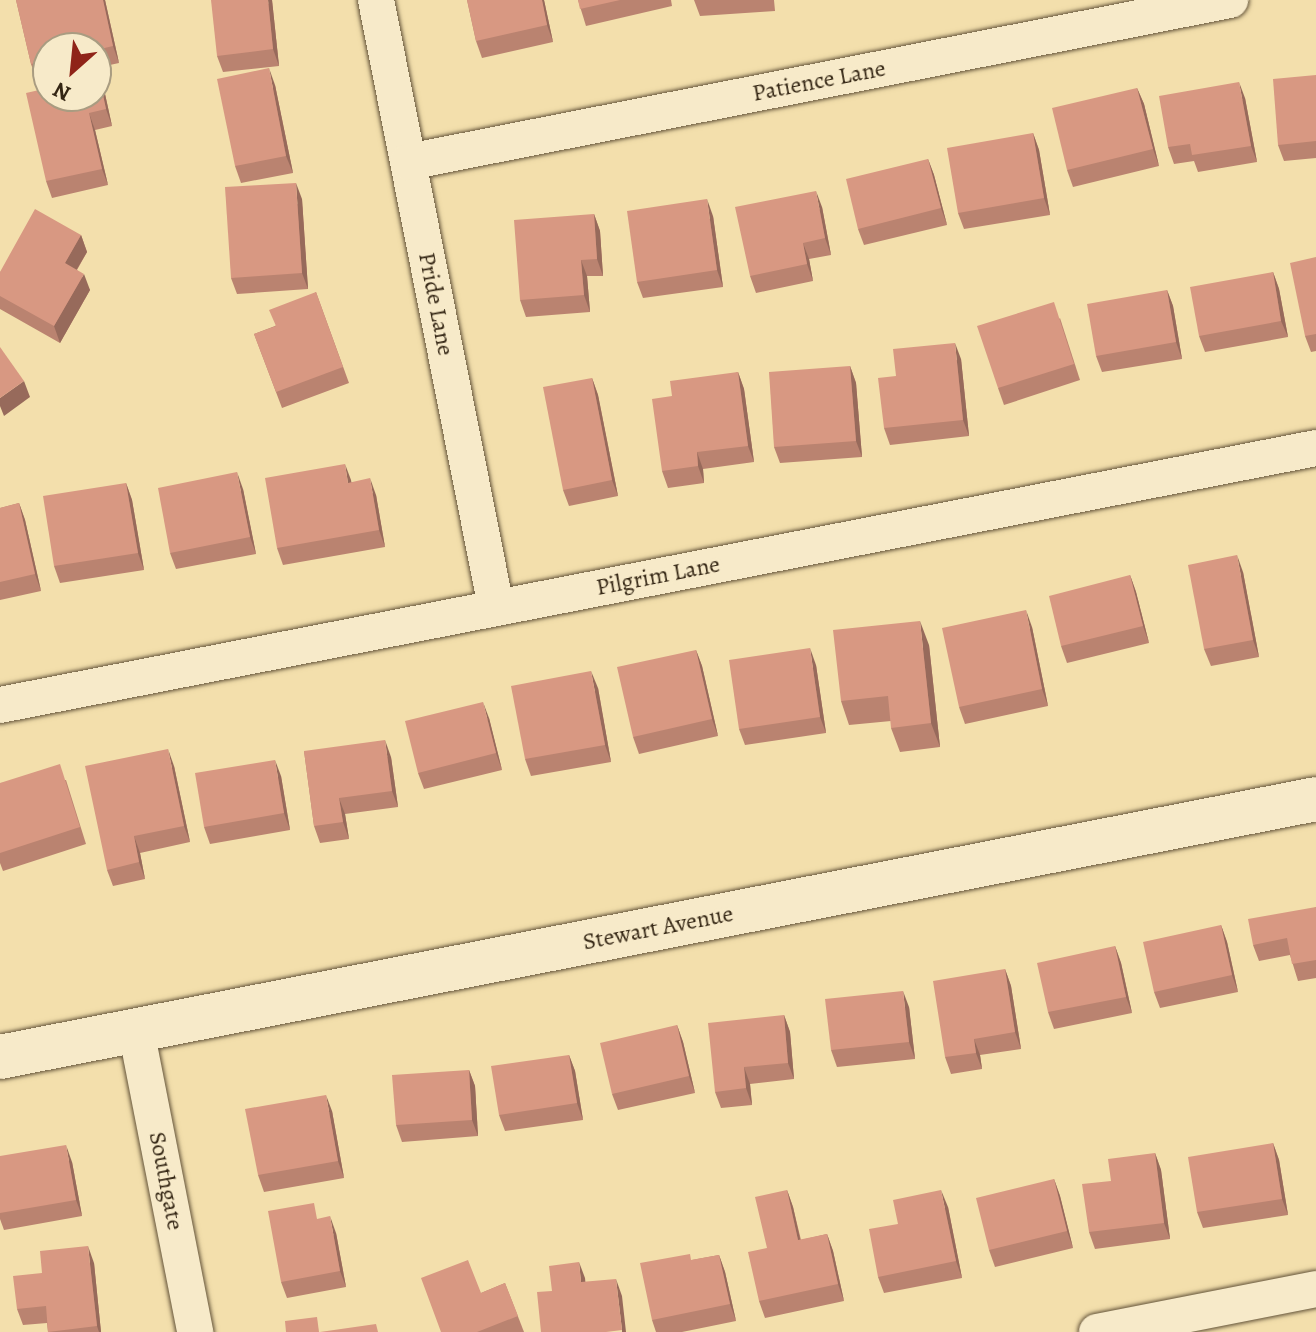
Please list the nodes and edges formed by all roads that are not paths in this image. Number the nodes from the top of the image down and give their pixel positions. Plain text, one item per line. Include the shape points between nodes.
1 (376, 0) edge
2 (1230, 0) edge
3 (408, 162) junction
4 (1316, 449) edge
5 (496, 607) junction
6 (0, 705) edge
7 (1316, 799) edge
8 (136, 1030) junction
9 (0, 1057) edge
10 (1316, 1289) edge
11 (195, 1332) edge
12 (1097, 1332) edge

1 - 3 street, Pride Lane
2 - 3 street, Patience Lane
3 - 5 street, Pride Lane
4 - 5 street, Pilgrim Lane
5 - 6 street, Pilgrim Lane
7 - 8 street, Stewart Avenue
8 - 9 street, Stewart Avenue
8 - 11 street, Southgate
10 - 12 street

